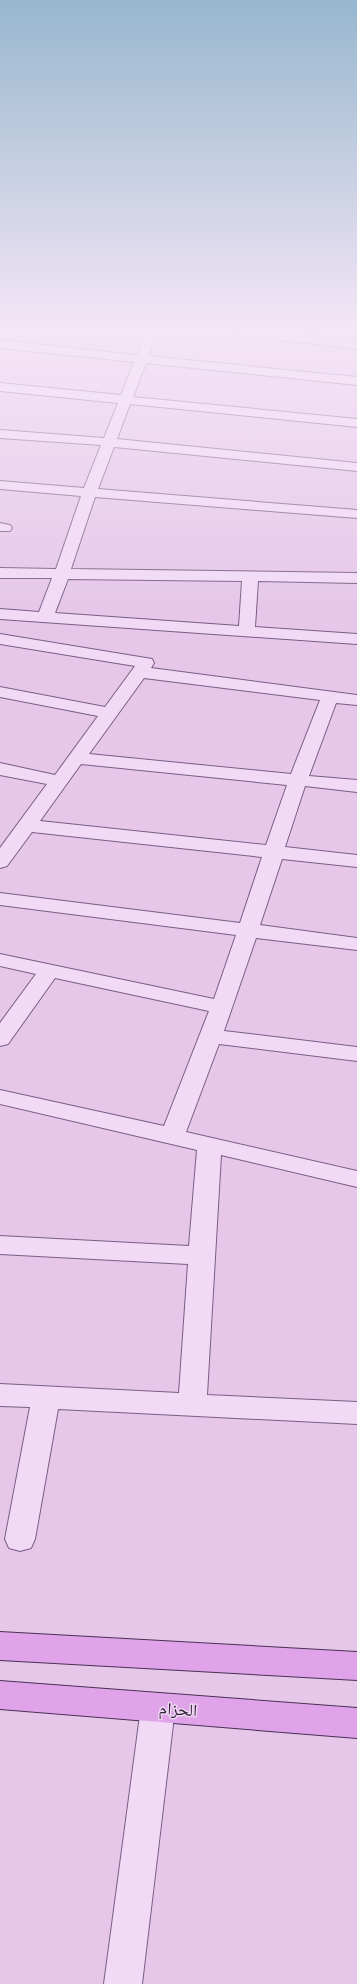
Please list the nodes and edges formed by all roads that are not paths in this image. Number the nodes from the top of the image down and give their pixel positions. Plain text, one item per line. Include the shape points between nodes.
1 (115, 424) edge
2 (0, 434) edge
3 (108, 442) junction
4 (357, 467) edge
5 (0, 485) edge
6 (89, 493) junction
7 (357, 514) edge
8 (0, 573) edge
9 (62, 574) junction
10 (250, 577) junction
11 (357, 578) edge
12 (0, 614) edge
13 (45, 617) junction
14 (247, 631) junction
15 (0, 639) edge
16 (357, 639) edge
17 (140, 672) junction
18 (0, 692) edge
19 (330, 696) junction
20 (357, 700) edge
21 (109, 714) junction
22 (76, 758) junction
23 (0, 768) edge
24 (298, 780) junction
25 (59, 781) junction
26 (357, 786) edge
27 (27, 826) junction
28 (274, 853) junction
29 (0, 861) edge
30 (357, 861) edge
31 (0, 899) edge
32 (249, 930) junction
33 (357, 944) edge
34 (0, 960) edge
35 (50, 970) junction
36 (222, 1007) junction
37 (211, 1036) junction
38 (0, 1039) edge
39 (357, 1054) edge
40 (0, 1097) edge
41 (173, 1135) junction
42 (210, 1146) junction
43 (357, 1179) edge
44 (0, 1245) edge
45 (202, 1256) junction
46 (0, 1395) edge
47 (46, 1397) junction
48 (192, 1404) junction
49 (357, 1413) edge
50 (20, 1539) dead end
51 (0, 1646) edge
52 (357, 1666) edge
53 (0, 1695) edge
54 (158, 1708) junction
55 (357, 1723) edge
56 (123, 1984) edge

1 - 3 street
2 - 3 street
3 - 4 street
3 - 6 street
5 - 6 street
6 - 7 street
6 - 9 street
8 - 9 street
9 - 10 street
9 - 13 street
10 - 11 street
10 - 14 street
12 - 13 street
13 - 14 street
14 - 16 street
15 - 17 street via 146,663
17 - 19 street
17 - 21 street
18 - 21 street
19 - 20 street
19 - 24 street
21 - 22 street
22 - 24 street
22 - 25 street
23 - 25 street
24 - 26 street
24 - 28 street
25 - 27 street
27 - 28 street
27 - 29 street
28 - 30 street
28 - 32 street
31 - 32 street
32 - 33 street
32 - 36 street
34 - 35 street
35 - 36 street
35 - 38 street
36 - 37 street
37 - 39 street
37 - 41 street
40 - 41 street
41 - 42 street
42 - 43 street
42 - 45 street
44 - 45 street
45 - 48 street
46 - 47 street
47 - 48 street
47 - 50 street
48 - 49 street
51 - 52 main road
53 - 54 main road, الحزام
54 - 55 main road, الحزام
54 - 56 street

